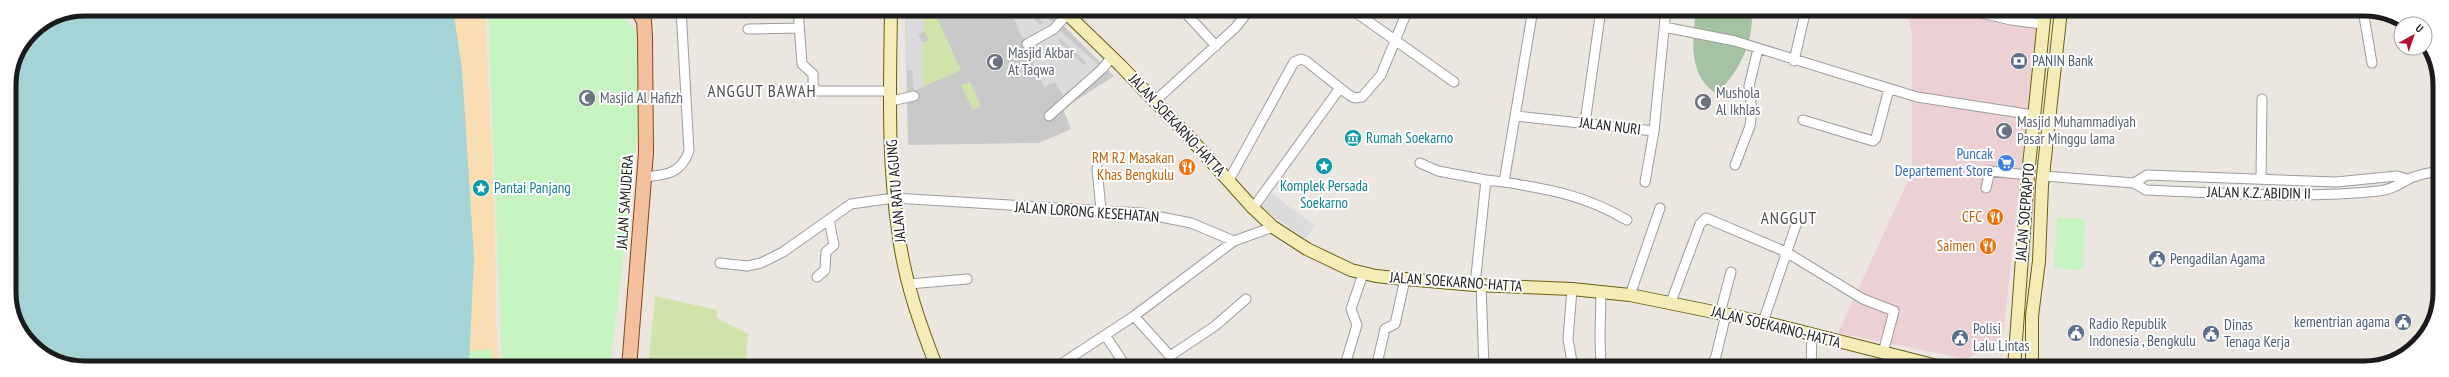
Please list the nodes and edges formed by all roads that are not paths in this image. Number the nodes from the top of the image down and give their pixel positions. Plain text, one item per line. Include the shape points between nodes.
1 (642, 16) edge
2 (681, 16) edge
3 (798, 16) edge
4 (891, 16) edge
5 (1062, 16) edge
6 (1069, 16) edge
7 (1188, 16) edge
8 (1244, 16) edge
9 (1361, 16) edge
10 (1405, 16) edge
11 (1532, 16) edge
12 (1600, 16) edge
13 (1665, 16) edge
14 (1805, 16) edge
15 (1994, 16) edge
16 (2044, 16) edge
17 (2060, 16) edge
18 (2364, 16) edge
19 (2043, 24) junction
20 (1664, 27) junction
21 (798, 28) junction
22 (748, 29) dead end
23 (1394, 40) junction
24 (1027, 44) dead end
25 (1216, 46) junction
26 (1758, 49) junction
27 (1112, 57) junction
28 (1794, 61) junction
29 (2372, 63) dead end
30 (1454, 82) dead end
31 (1340, 88) junction
32 (1889, 89) junction
33 (890, 96) junction
34 (914, 96) dead end
35 (2262, 99) dead end
36 (1155, 101) junction
37 (2034, 115) junction
38 (1049, 116) dead end
39 (1516, 116) junction
40 (1803, 120) dead end
41 (1585, 123) junction
42 (1654, 131) junction
43 (1420, 162) dead end
44 (1735, 165) dead end
45 (1097, 168) dead end
46 (2433, 172) edge
47 (2028, 175) junction
48 (2044, 176) junction
49 (644, 177) junction
50 (2407, 179) junction
51 (1229, 180) junction
52 (1486, 180) junction
53 (2261, 180) junction
54 (1504, 182) junction
55 (1645, 182) dead end
56 (2134, 183) junction
57 (1986, 188) dead end
58 (894, 198) junction
59 (1253, 208) junction
60 (1660, 208) dead end
61 (1101, 210) junction
62 (829, 220) junction
63 (1627, 220) dead end
64 (1797, 222) dead end
65 (1273, 227) junction
66 (1234, 241) junction
67 (1786, 252) junction
68 (720, 263) dead end
69 (1732, 272) dead end
70 (1363, 274) junction
71 (817, 277) dead end
72 (967, 279) dead end
73 (1405, 279) junction
74 (909, 284) junction
75 (1478, 285) junction
76 (1572, 289) junction
77 (1601, 292) junction
78 (1630, 295) junction
79 (1246, 299) dead end
80 (1671, 302) junction
81 (1723, 313) junction
82 (1134, 316) junction
83 (1763, 322) junction
84 (1105, 335) junction
85 (1812, 336) junction
86 (1883, 353) junction
87 (630, 361) edge
88 (934, 361) edge
89 (1066, 361) edge
90 (1122, 361) edge
91 (1346, 361) edge
92 (1378, 361) edge
93 (1483, 361) edge
94 (1572, 361) edge
95 (1601, 361) edge
96 (1714, 361) edge
97 (1811, 361) edge
98 (1916, 361) edge
99 (2015, 361) edge
100 (2029, 361) edge

1 - 49 main road, JALAN SAMUDERA via 645,37
2 - 49 street via 689,151 686,161 676,171 668,175
3 - 21 street
4 - 33 main road, JALAN RATU AGUNG
5 - 24 street via 1054,29
6 - 27 main road, JALAN SOEKARNO-HATTA
7 - 25 street
8 - 25 street
9 - 23 street
10 - 23 street
11 - 39 street
12 - 41 street
13 - 20 street, JALAN NURI
14 - 28 street
15 - 19 street
16 - 19 main road, JALAN SOEPRAPTO
17 - 48 main road, JALAN SOEPRAPTO
18 - 29 street
19 - 37 main road, JALAN SOEPRAPTO
20 - 26 street via 1720,38
20 - 42 street, JALAN NURI
21 - 22 street
21 - 33 street via 802,64 812,74 816,91
23 - 30 street
23 - 31 street via 1380,75 1367,94 1355,98
25 - 36 street
26 - 28 street
26 - 44 street via 1749,86 1752,112 1750,126
27 - 36 main road, JALAN SOEKARNO-HATTA
27 - 38 street
28 - 32 street
31 - 51 street via 1306,61 1301,59 1294,62
31 - 59 street
32 - 37 street via 1949,103
32 - 40 street via 1873,141
33 - 34 street
33 - 58 main road, JALAN RATU AGUNG via 890,149
35 - 53 street
36 - 51 main road, JALAN SOEKARNO-HATTA
37 - 47 main road, JALAN SOEPRAPTO
39 - 41 street, JALAN NURI
39 - 54 street
41 - 42 street, JALAN NURI
42 - 55 street
43 - 52 street via 1438,170
45 - 61 street
46 - 50 street
47 - 57 street via 1990,171
47 - 99 main road, JALAN SOEPRAPTO
48 - 56 street
48 - 100 main road, JALAN SOEPRAPTO
49 - 87 main road, JALAN SAMUDERA
50 - 53 street via 2397,176 2336,182
50 - 56 street, JALAN K.Z. ABIDIN II via 2400,185 2386,190 2353,194 2262,195 2146,190
51 - 59 main road, JALAN SOEKARNO-HATTA
52 - 54 street
52 - 75 street
53 - 56 street via 2146,175
54 - 63 street via 1569,193 1592,201
58 - 61 street, JALAN LORONG KESEHATAN
58 - 62 street, JALAN LORONG KESEHATAN via 851,204
58 - 74 main road, JALAN RATU AGUNG
59 - 65 main road, JALAN SOEKARNO-HATTA
60 - 78 street
61 - 66 street, JALAN LORONG KESEHATAN via 1191,223
62 - 68 street, JALAN LORONG KESEHATAN via 783,252 761,263 747,266
62 - 71 street via 834,245 826,252 825,270
64 - 67 street
65 - 66 street
65 - 70 main road, JALAN SOEKARNO-HATTA via 1312,252
66 - 82 street
67 - 80 street via 1703,218
67 - 83 street
67 - 86 street via 1863,298 1894,311
69 - 81 street
70 - 73 main road, JALAN SOEKARNO-HATTA
70 - 91 street via 1351,309 1357,325
72 - 74 street
73 - 75 main road, JALAN SOEKARNO-HATTA
73 - 92 street via 1395,324 1385,329
74 - 88 main road, JALAN RATU AGUNG
75 - 76 main road, JALAN SOEKARNO-HATTA
75 - 93 street
76 - 77 main road, JALAN SOEKARNO-HATTA
76 - 94 street via 1568,339
77 - 78 main road, JALAN SOEKARNO-HATTA
77 - 95 street
78 - 80 main road, JALAN SOEKARNO-HATTA
79 - 82 street via 1201,337 1170,356
80 - 81 main road, JALAN SOEKARNO-HATTA
81 - 83 main road, JALAN SOEKARNO-HATTA
81 - 96 street
82 - 84 street
83 - 85 main road, JALAN SOEKARNO-HATTA
84 - 89 street
84 - 90 street
85 - 86 main road, JALAN SOEKARNO-HATTA
85 - 97 street
86 - 98 main road, JALAN SOEKARNO-HATTA

